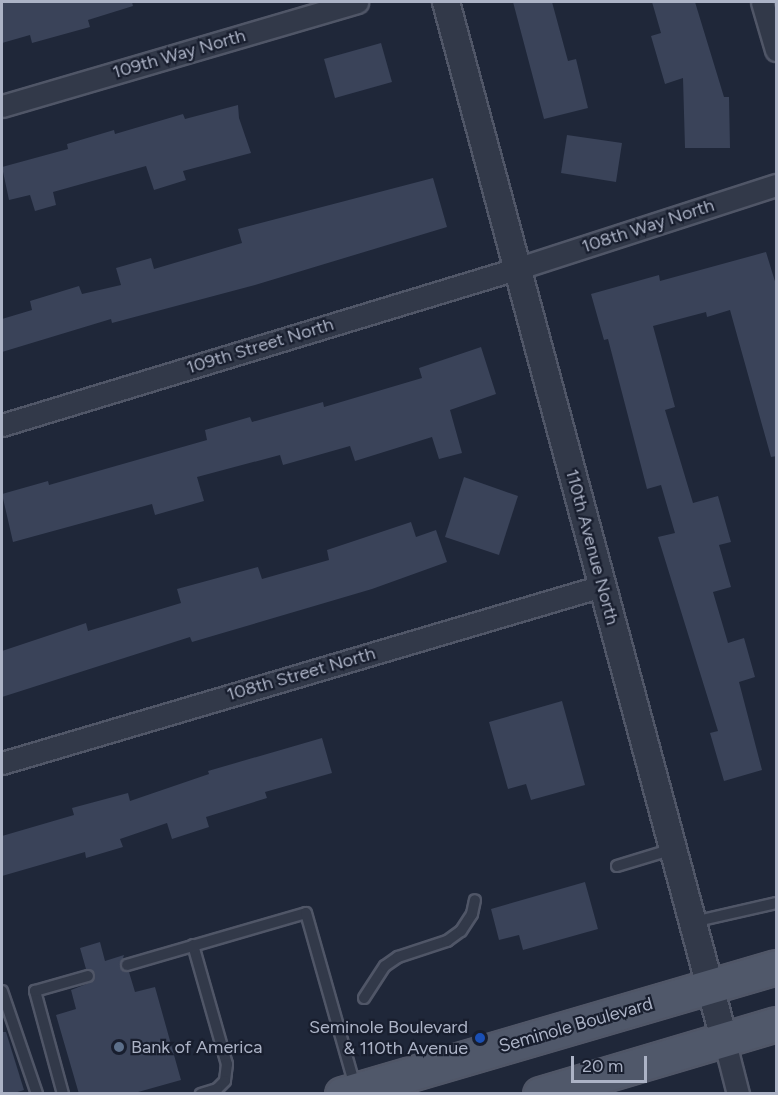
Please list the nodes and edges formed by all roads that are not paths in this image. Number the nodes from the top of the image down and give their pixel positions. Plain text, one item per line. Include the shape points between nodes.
1 (357, 2) edge
2 (446, 2) edge
3 (762, 2) edge
4 (777, 50) edge
5 (2, 106) edge
6 (777, 185) edge
7 (519, 268) junction
8 (2, 424) edge
9 (602, 586) junction
10 (2, 764) edge
11 (673, 849) junction
12 (616, 866) dead end
13 (475, 900) dead end
14 (777, 903) edge
15 (693, 922) junction
16 (193, 945) junction
17 (127, 965) dead end
18 (777, 967) edge
19 (88, 975) dead end
20 (709, 986) junction
21 (2, 991) edge
22 (364, 998) dead end
23 (777, 1024) edge
24 (724, 1039) junction
25 (598, 1085) edge
26 (349, 1091) edge
27 (37, 1094) edge
28 (63, 1094) edge
29 (201, 1094) edge
30 (540, 1094) edge
31 (738, 1094) edge

1 - 5 street, 109th Way North
2 - 7 street, 110th Avenue North
3 - 4 street
6 - 7 street, 108th Way North
7 - 8 street, 109th Street North
7 - 9 street, 110th Avenue North
9 - 10 street, 108th Street North
9 - 11 street, 110th Avenue North
11 - 12 lane
11 - 15 street, 110th Avenue North
13 - 22 lane via 472,914 461,931 447,941 398,957 385,966
14 - 15 lane
15 - 20 street, 110th Avenue North
16 - 17 lane
16 - 26 lane via 306,913
16 - 29 lane via 227,1064 225,1081 217,1089
18 - 20 main road, Seminole Boulevard
19 - 28 lane via 34,991
20 - 24 street, 110th Avenue North
20 - 26 main road, Seminole Boulevard
21 - 27 lane
23 - 24 main road
24 - 25 main road
24 - 31 street, 110th Avenue North
25 - 30 main road

